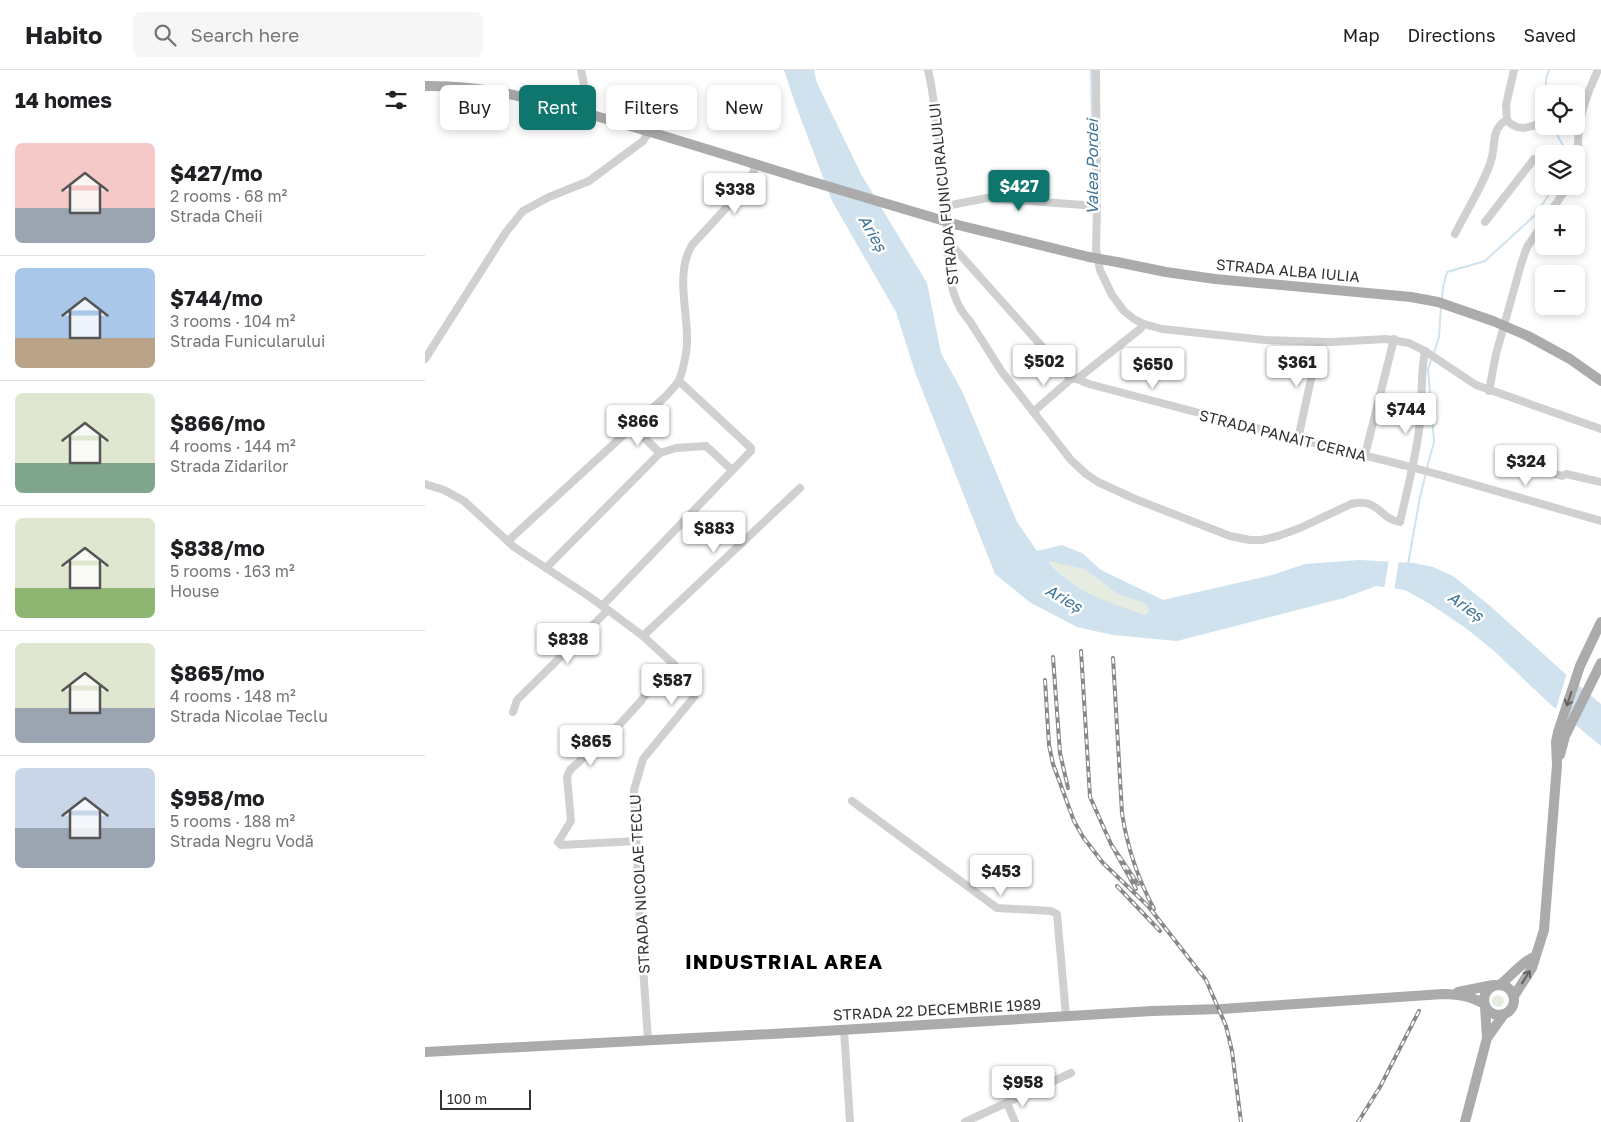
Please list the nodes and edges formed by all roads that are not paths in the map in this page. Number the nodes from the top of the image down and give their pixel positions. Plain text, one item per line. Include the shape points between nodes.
1 (581, 70) edge
2 (928, 70) edge
3 (1096, 70) edge
4 (1514, 70) edge
5 (1599, 70) edge
6 (584, 85) edge
7 (425, 86) edge
8 (519, 96) edge
9 (1585, 97) edge
10 (596, 116) edge
11 (1507, 120) junction
12 (1535, 124) edge
13 (649, 132) junction
14 (1535, 159) edge
15 (756, 164) junction
16 (946, 206) junction
17 (1097, 206) junction
18 (1485, 222) dead end
19 (1455, 234) dead end
20 (1535, 235) edge
21 (947, 240) junction
22 (1143, 324) junction
23 (1394, 339) junction
24 (1319, 342) junction
25 (1427, 352) junction
26 (425, 359) edge
27 (1073, 379) junction
28 (679, 381) junction
29 (1601, 381) edge
30 (1489, 391) junction
31 (1033, 412) junction
32 (632, 426) junction
33 (1601, 429) edge
34 (1298, 440) junction
35 (660, 453) junction
36 (1365, 456) junction
37 (732, 470) junction
38 (1548, 472) dead end
39 (1601, 482) edge
40 (425, 484) edge
41 (800, 488) dead end
42 (1601, 521) edge
43 (508, 541) junction
44 (546, 568) junction
45 (605, 608) junction
46 (1601, 622) edge
47 (643, 636) junction
48 (673, 663) junction
49 (1601, 663) edge
50 (513, 712) dead end
51 (1561, 734) junction
52 (852, 801) dead end
53 (636, 841) junction
54 (1534, 957) junction
55 (1499, 984) junction
56 (1450, 994) junction
57 (1513, 996) junction
58 (1485, 1006) junction
59 (1504, 1014) junction
60 (1066, 1016) junction
61 (844, 1030) junction
62 (1487, 1038) junction
63 (648, 1040) junction
64 (425, 1052) edge
65 (1071, 1073) dead end
66 (1007, 1103) junction
67 (850, 1122) edge
68 (965, 1122) edge
69 (1015, 1122) edge
70 (1465, 1122) edge

1 - 6 street
2 - 16 street, STRADA FUNICURALULUI
3 - 17 street
4 - 11 street via 1506,105
5 - 9 street
7 - 8 main road, STRADA ALBA IULIA via 481,88
10 - 13 main road, STRADA ALBA IULIA
11 - 12 street via 1514,127
11 - 19 street via 1498,127 1486,173
13 - 15 main road, STRADA ALBA IULIA
13 - 26 street via 643,141 589,181 523,211 506,232
14 - 18 street
15 - 28 street via 750,182 688,251 683,298 687,344
15 - 29 main road, STRADA ALBA IULIA, bridge via 959,225 1089,257 1215,279 1438,302 1527,336 1561,353
16 - 17 street via 987,198
16 - 21 street, STRADA FUNICURALULUI
17 - 22 street via 1096,249 1100,270 1120,306
20 - 30 street via 1522,261
21 - 27 street, STRADA PANAIT CERNA
21 - 31 street, STRADA FUNICURALULUI via 951,280 963,313
22 - 24 street via 1265,340
22 - 27 street
23 - 24 street
23 - 25 street
23 - 36 street
24 - 34 street
25 - 30 street via 1466,380
25 - 31 street, STRADA FUNICURALULUI via 1422,364 1417,443 1400,522 1366,502 1359,502 1278,536 1262,540 1230,536 1135,500 1098,482 1071,460
27 - 31 street
27 - 34 street, STRADA PANAIT CERNA
28 - 32 street
28 - 37 street via 751,448
30 - 33 street
32 - 35 street
32 - 43 street
34 - 36 street, STRADA PANAIT CERNA
35 - 37 street via 676,448 706,446
35 - 44 street
36 - 42 street, STRADA PANAIT CERNA, bridge
37 - 45 street
38 - 39 street
40 - 43 street, STRADA NICOLAE TECLU via 464,500
41 - 47 street
43 - 44 street, STRADA NICOLAE TECLU
44 - 45 street, STRADA NICOLAE TECLU
45 - 47 street, STRADA NICOLAE TECLU
45 - 50 street via 517,700
46 -> 51 main road via 1579,666
47 - 48 street, STRADA NICOLAE TECLU
48 - 53 street, STRADA NICOLAE TECLU via 697,690 641,763 634,790
48 - 53 street via 654,682 641,702 570,770 567,777 571,821 559,844
49 - 51 main road
51 - 54 main road via 1546,914
52 - 60 street via 997,908 1051,910 1057,914
53 - 63 street, STRADA NICOLAE TECLU
54 - 55 main road
57 -> 54 main road via 1531,968
55 - 56 main road, STRADA 22 DECEMBRIE 1989
55 - 57 main road via 1510,989
55 - 58 main road via 1487,990
56 - 58 main road, STRADA 22 DECEMBRIE 1989 via 1476,999
56 - 60 main road, STRADA 22 DECEMBRIE 1989
57 - 59 main road via 1511,1009
58 - 59 main road via 1496,1014
58 - 62 main road
59 - 62 main road
60 - 61 main road, STRADA 22 DECEMBRIE 1989
61 - 63 main road, STRADA 22 DECEMBRIE 1989
61 - 67 street
62 - 70 main road
63 - 64 main road, STRADA 22 DECEMBRIE 1989
65 - 66 street
66 - 68 street
66 - 69 street

